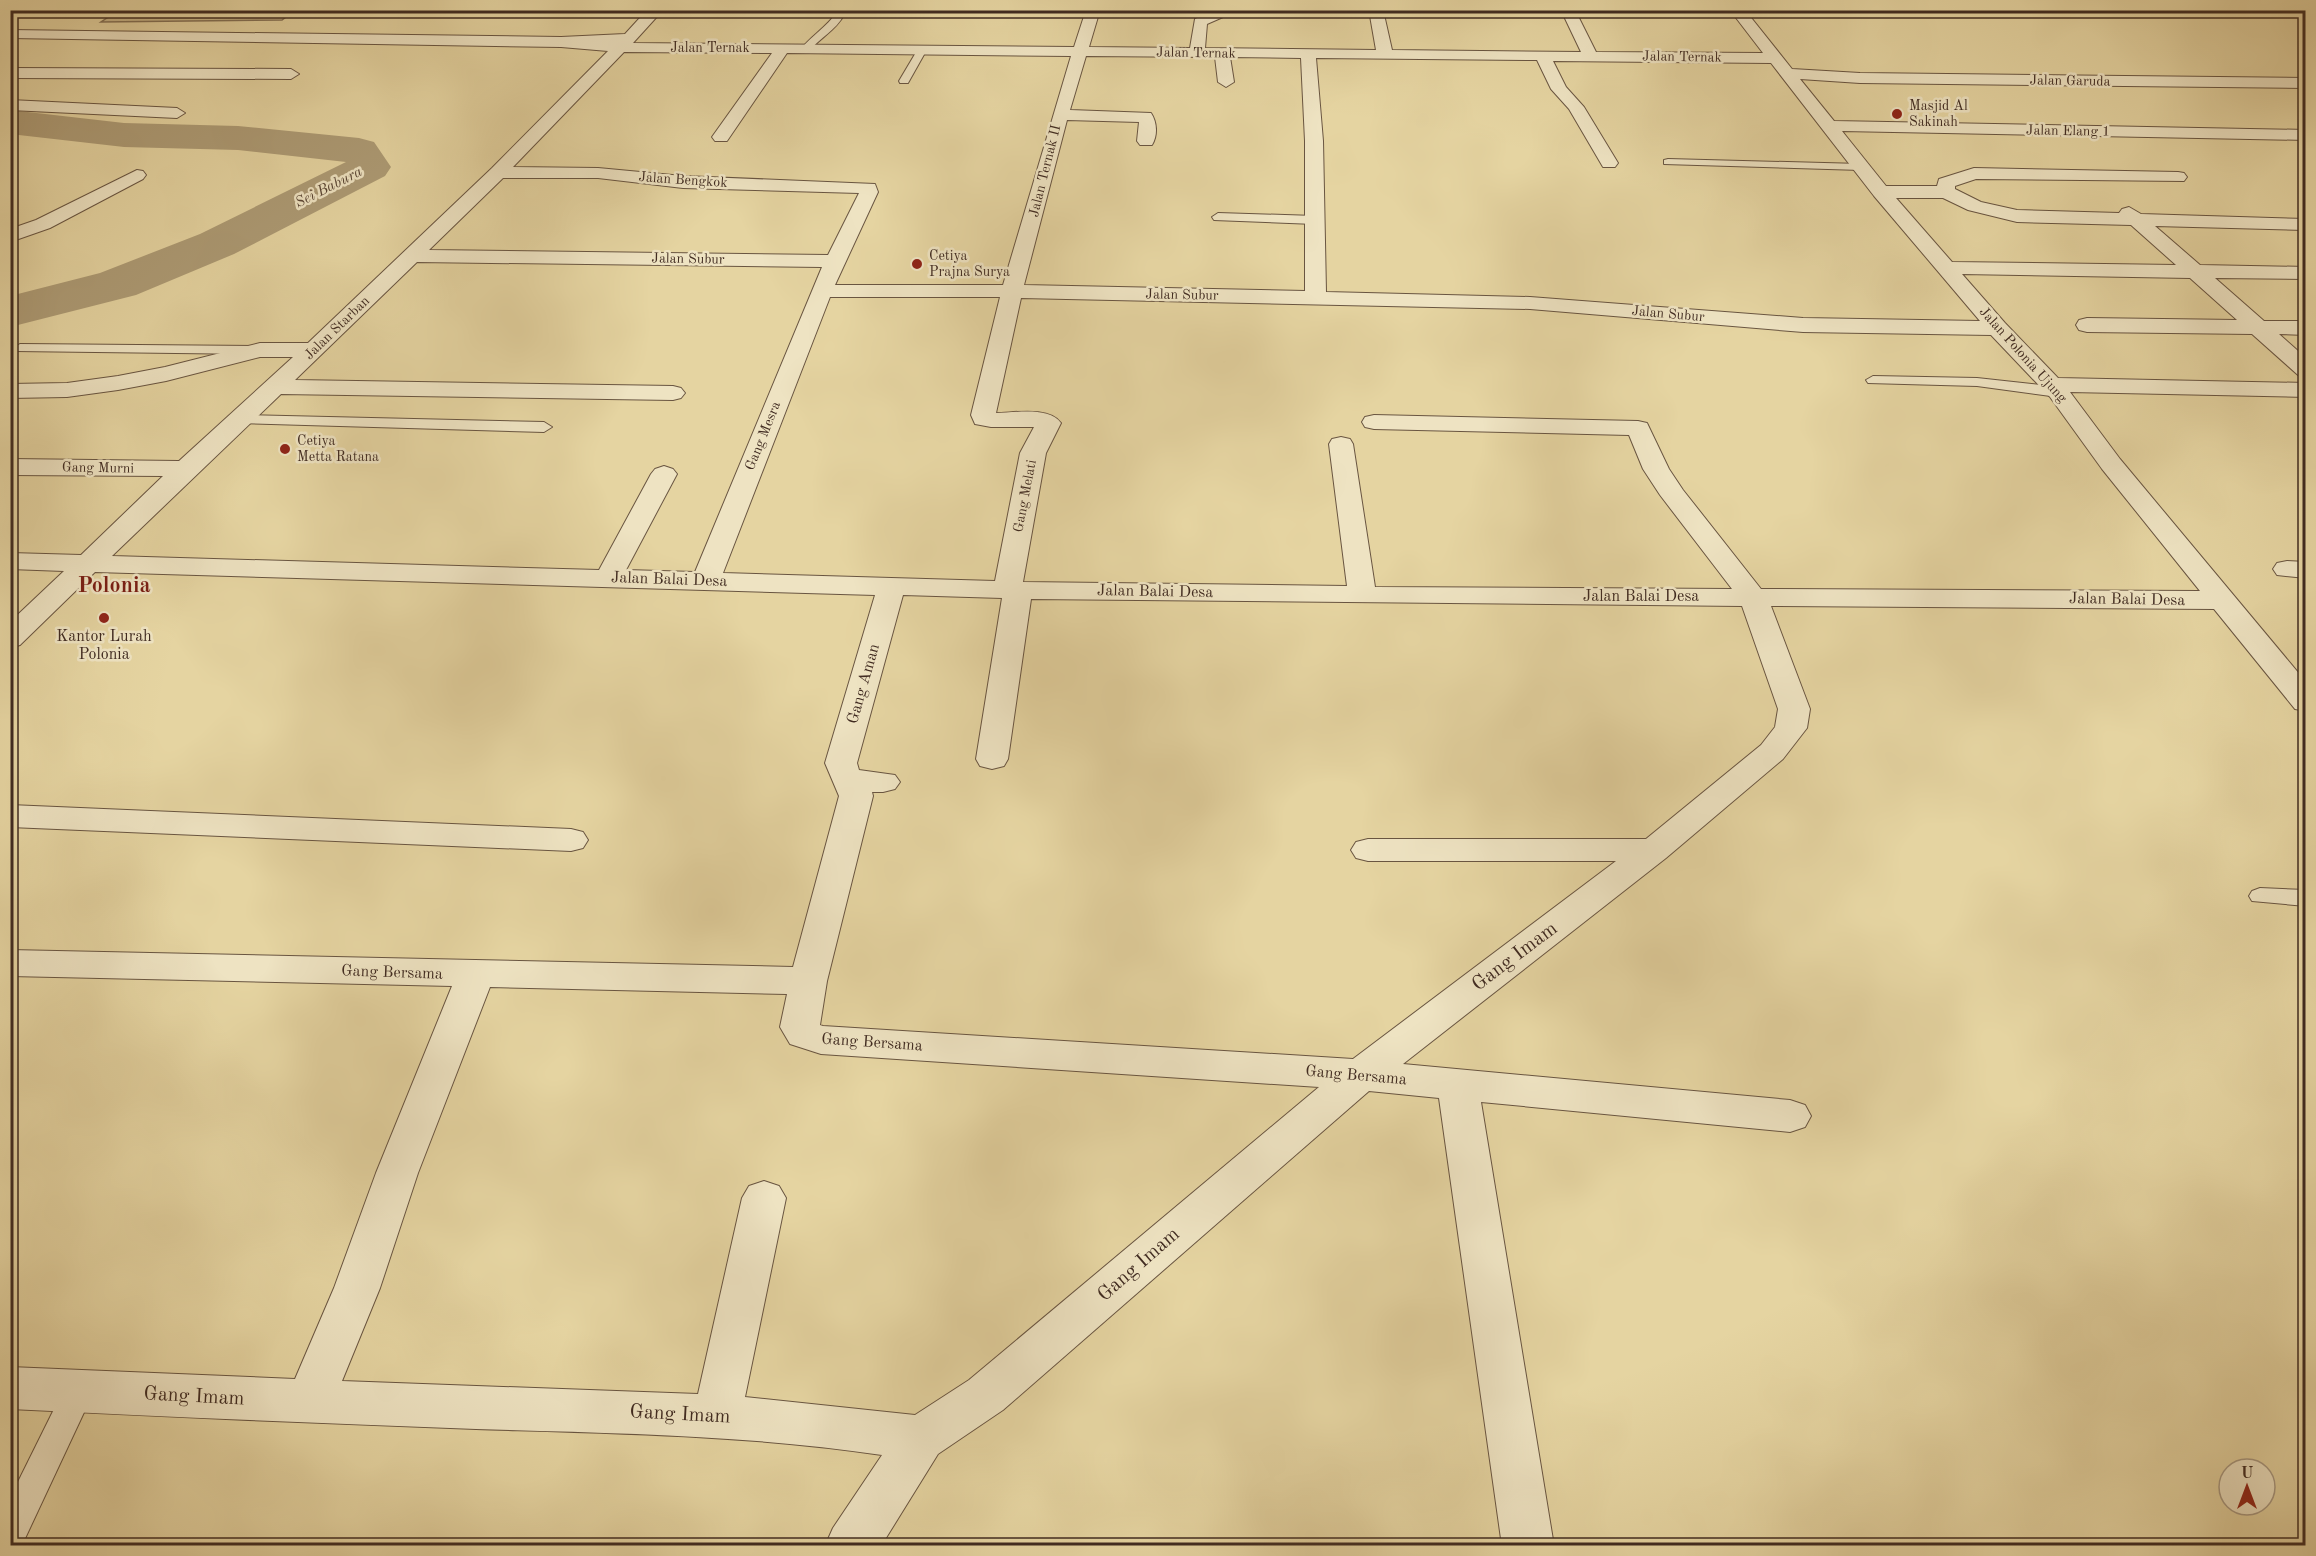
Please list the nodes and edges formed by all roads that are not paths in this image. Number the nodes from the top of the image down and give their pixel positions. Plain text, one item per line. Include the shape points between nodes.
1 (656, 10) edge
2 (1093, 10) edge
3 (1232, 10) edge
4 (1376, 10) edge
5 (1568, 10) edge
6 (1737, 10) edge
7 (839, 15) dead end
8 (10, 34) edge
9 (623, 42) junction
10 (782, 49) junction
11 (806, 49) junction
12 (921, 51) junction
13 (1080, 52) junction
14 (1197, 53) junction
15 (1222, 53) junction
16 (1308, 54) junction
17 (1385, 55) junction
18 (1438, 55) junction
19 (1543, 56) junction
20 (1591, 56) junction
21 (1780, 66) junction
22 (1446, 72) dead end
23 (10, 73) edge
24 (291, 74) dead end
25 (2099, 78) junction
26 (2306, 78) edge
27 (904, 81) dead end
28 (1226, 82) dead end
29 (2306, 83) edge
30 (10, 105) edge
31 (177, 113) dead end
32 (1060, 115) junction
33 (1830, 126) junction
34 (2036, 130) junction
35 (2306, 135) edge
36 (721, 137) dead end
37 (1146, 141) dead end
38 (1668, 162) dead end
39 (1609, 163) dead end
40 (1861, 166) junction
41 (498, 172) junction
42 (2085, 174) junction
43 (137, 176) dead end
44 (2178, 177) dead end
45 (1881, 192) junction
46 (1946, 192) junction
47 (1218, 217) dead end
48 (2137, 219) junction
49 (1315, 220) junction
50 (2304, 224) edge
51 (10, 236) edge
52 (412, 256) junction
53 (835, 261) junction
54 (1946, 268) junction
55 (2195, 271) junction
56 (2306, 273) edge
57 (822, 291) junction
58 (1012, 291) junction
59 (1316, 298) junction
60 (2087, 325) dead end
61 (2258, 327) junction
62 (1997, 328) junction
63 (2306, 328) edge
64 (20, 348) dead end
65 (260, 350) junction
66 (314, 350) junction
67 (2306, 370) edge
68 (1873, 380) dead end
69 (274, 387) junction
70 (2055, 389) junction
71 (2306, 390) edge
72 (10, 391) edge
73 (672, 393) dead end
74 (240, 420) junction
75 (1374, 422) dead end
76 (544, 427) dead end
77 (1341, 444) dead end
78 (10, 467) edge
79 (184, 469) junction
80 (664, 474) dead end
81 (10, 561) edge
82 (88, 563) junction
83 (608, 578) junction
84 (705, 582) junction
85 (891, 587) junction
86 (1012, 590) junction
87 (1362, 595) junction
88 (1753, 597) junction
89 (2221, 600) junction
90 (10, 639) edge
91 (2305, 700) edge
92 (992, 759) dead end
93 (848, 780) junction
94 (883, 782) dead end
95 (10, 816) edge
96 (571, 840) dead end
97 (1368, 850) dead end
98 (1654, 850) junction
99 (2260, 896) dead end
100 (2306, 898) edge
101 (10, 963) edge
102 (476, 975) junction
103 (808, 981) junction
104 (1361, 1075) junction
105 (1458, 1086) junction
106 (1790, 1116) dead end
107 (764, 1198) dead end
108 (10, 1388) edge
109 (78, 1391) junction
110 (309, 1402) junction
111 (717, 1415) junction
112 (921, 1438) junction
113 (10, 1534) edge
114 (851, 1545) edge
115 (1527, 1545) edge

1 - 9 street, Jalan Starban
2 - 13 street, Jalan Ternak II
3 - 14 street via 1200,22
4 - 17 street
5 - 20 street
6 - 21 street, Jalan Polonia Ujung
7 - 11 lane
8 - 9 street, Jalan Ternak
9 - 10 street, Jalan Ternak
9 - 41 street, Jalan Starban
10 - 11 street, Jalan Ternak
10 - 36 street
11 - 12 street, Jalan Ternak
12 - 13 street, Jalan Ternak
12 - 27 lane
13 - 14 street, Jalan Ternak
13 - 32 street, Jalan Ternak II
14 - 15 street, Jalan Ternak
15 - 16 street, Jalan Ternak
15 - 28 street
16 - 17 street, Jalan Ternak
16 - 49 street
17 - 18 street, Jalan Ternak
18 - 19 street, Jalan Ternak
18 - 22 street
19 - 20 street, Jalan Ternak
19 - 39 street
20 - 21 street, Jalan Ternak
21 - 25 street, Jalan Garuda via 1857,76
21 - 33 street, Jalan Polonia Ujung
23 - 24 street
25 - 26 street, Jalan Garuda
25 - 29 street, Jalan Garuda
30 - 31 street
32 - 37 street via 1145,117
32 - 58 street, Jalan Ternak II
33 - 34 street, Jalan Elang 1
33 - 40 street, Jalan Polonia Ujung
34 - 35 street, Jalan Elang 1
34 - 42 street
38 - 40 lane
40 - 45 street, Jalan Polonia Ujung
41 - 52 street, Jalan Starban
41 - 53 street, Jalan Bengkok via 598,173 683,182 868,188
42 - 44 street
42 - 46 street via 1974,173 1946,183
42 - 48 street
43 - 51 street via 43,224
45 - 46 street
45 - 54 street, Jalan Polonia Ujung
46 - 48 street via 1975,206 2017,216
47 - 49 lane
48 - 50 street
48 - 55 street
49 - 59 street
52 - 53 street, Jalan Subur
52 - 66 street, Jalan Starban
53 - 57 street
54 - 55 street
54 - 62 street, Jalan Polonia Ujung
55 - 56 street
55 - 61 street
57 - 58 street, Jalan Subur
57 - 84 street, Gang Mesra
58 - 59 street, Jalan Subur
58 - 86 street, Gang Melati via 982,415 991,420 1049,423 1033,453
59 - 62 street, Jalan Subur via 1541,304 1803,325
60 - 61 street
61 - 63 street
61 - 67 street
62 - 70 street, Jalan Polonia Ujung
64 - 65 lane
65 - 66 street
65 - 72 street via 118,383 67,390
66 - 69 street, Jalan Starban
68 - 70 lane via 1977,382
69 - 73 street
69 - 74 street, Jalan Starban
70 - 71 street
70 - 89 street, Jalan Polonia Ujung
74 - 76 lane
74 - 79 street, Jalan Starban
75 - 88 street, Gang Imam via 1639,429 1656,470 1672,495
77 - 87 street
78 - 79 street, Gang Murni
79 - 82 street, Jalan Starban
80 - 83 street
81 - 82 street, Jalan Balai Desa
82 - 83 street, Jalan Balai Desa
82 - 90 street, Jalan Starban
83 - 84 street, Jalan Balai Desa
84 - 85 street, Jalan Balai Desa
85 - 86 street, Jalan Balai Desa
85 - 93 street, Gang Aman via 841,763
86 - 87 street, Jalan Balai Desa
86 - 92 street
87 - 88 street, Jalan Balai Desa
88 - 89 street, Jalan Balai Desa
88 - 98 street, Gang Imam via 1794,709 1791,728 1772,752
89 - 91 street, Jalan Polonia Ujung
93 - 94 street
93 - 103 street, Gang Aman via 856,796
95 - 96 street
97 - 98 street
98 - 104 street, Gang Imam
99 - 100 lane
101 - 102 street, Gang Bersama
102 - 103 street, Gang Bersama
102 - 110 street via 397,1173 357,1288
103 - 104 street, Gang Bersama via 800,1027 804,1034 821,1040
104 - 105 street, Gang Bersama
104 - 112 street, Gang Imam via 986,1395
105 - 106 street, Gang Bersama
105 - 115 street
107 - 111 street
108 - 109 street, Gang Imam
109 - 110 street, Gang Imam
109 - 113 lane
110 - 111 street, Gang Imam
111 - 112 street, Gang Imam
112 - 114 street

